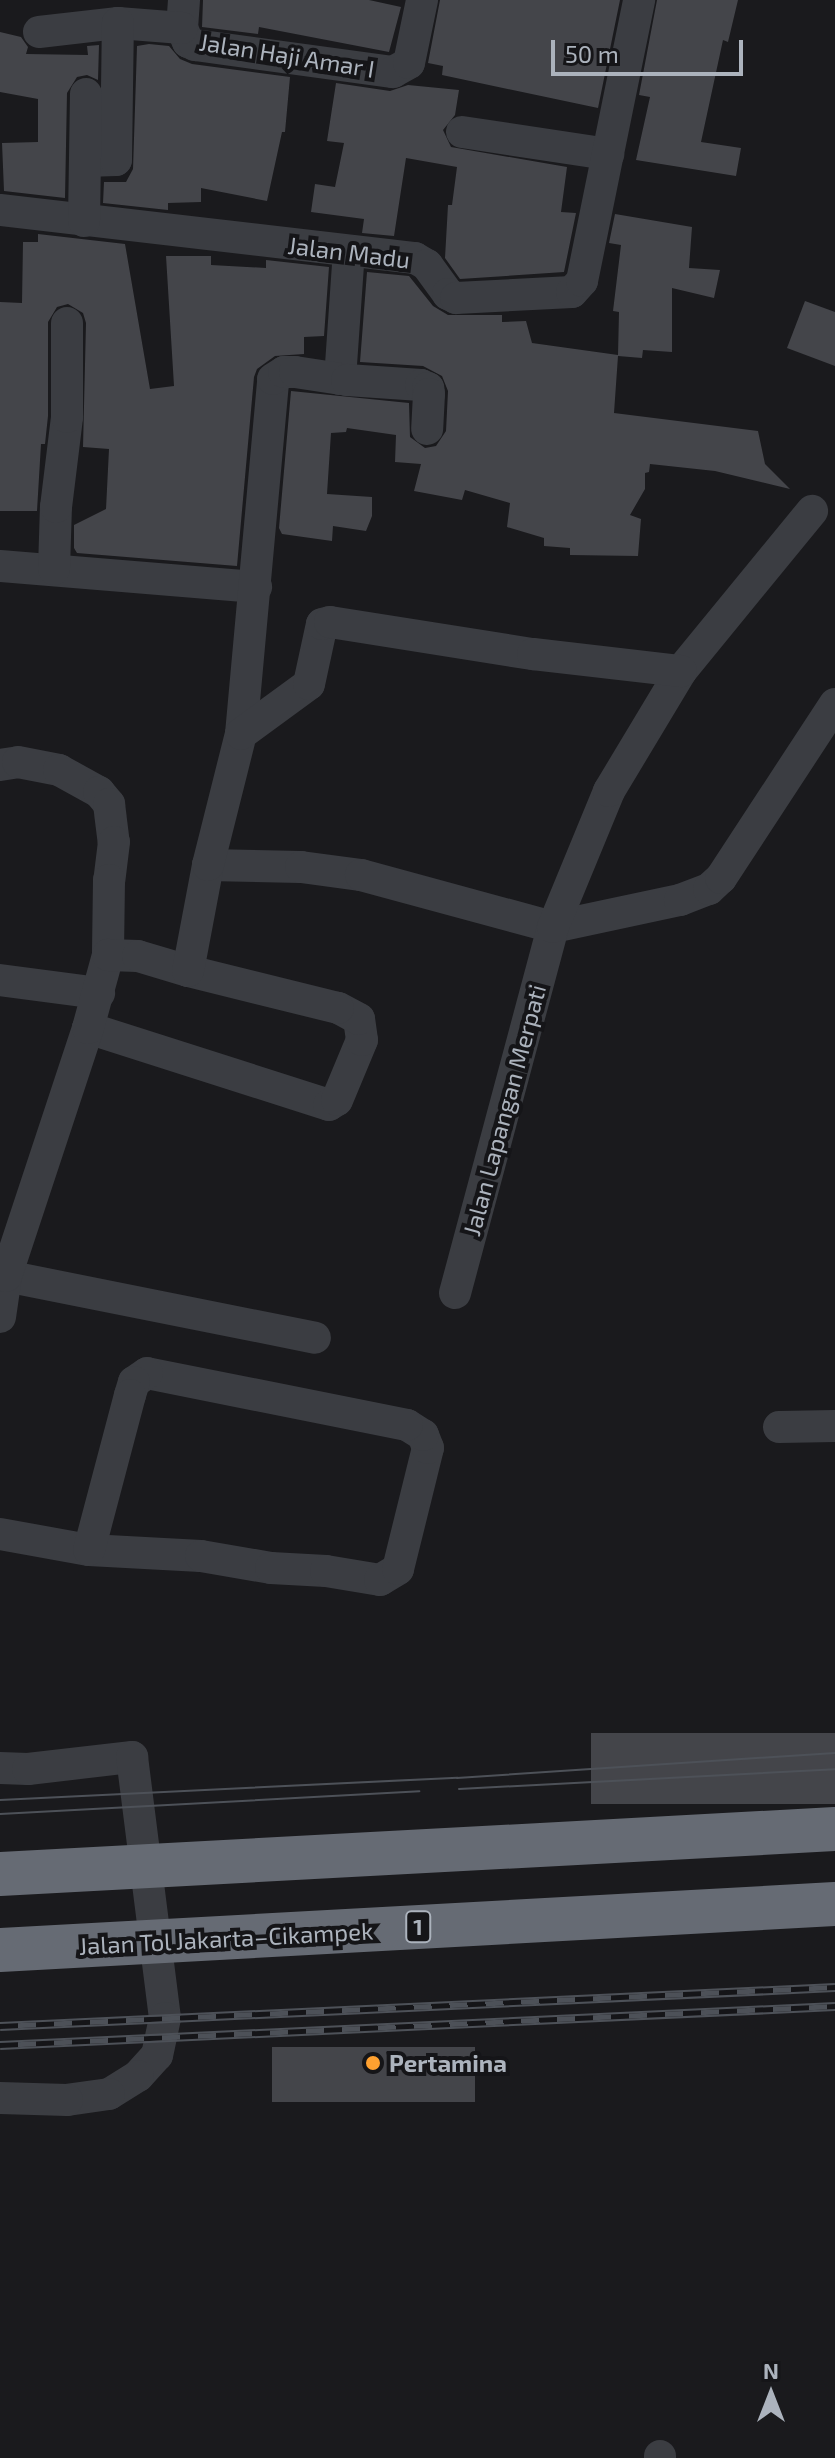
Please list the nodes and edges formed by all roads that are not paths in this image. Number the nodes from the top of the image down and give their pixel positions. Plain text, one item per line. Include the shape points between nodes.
1 (422, 0) edge
2 (639, 0) edge
3 (183, 14) edge
4 (118, 23) junction
5 (39, 32) dead end
6 (86, 94) dead end
7 (462, 132) dead end
8 (608, 154) junction
9 (85, 161) junction
10 (0, 210) edge
11 (84, 221) junction
12 (349, 251) junction
13 (67, 323) dead end
14 (340, 379) junction
15 (427, 429) dead end
16 (812, 511) dead end
17 (0, 566) edge
18 (54, 569) junction
19 (256, 587) junction
20 (681, 671) junction
21 (835, 704) edge
22 (241, 734) junction
23 (0, 765) edge
24 (208, 865) junction
25 (553, 927) junction
26 (108, 955) junction
27 (188, 971) junction
28 (0, 980) edge
29 (99, 993) junction
30 (88, 1028) junction
31 (6, 1276) junction
32 (455, 1293) dead end
33 (0, 1317) edge
34 (315, 1338) dead end
35 (835, 1426) edge
36 (779, 1427) dead end
37 (0, 1534) edge
38 (89, 1550) junction
39 (0, 1768) edge
40 (835, 1829) edge
41 (0, 1874) edge
42 (835, 1904) edge
43 (0, 1950) edge
44 (0, 2098) edge

1 - 3 street, Jalan Haji Amar I via 409,63 393,72 195,45 188,42
2 - 8 street, Jalan Madu
3 - 4 street
4 - 5 street
4 - 9 street via 116,160
6 - 9 street
7 - 8 street
8 - 12 street, Jalan Madu via 582,281 572,292 456,298 415,258
9 - 11 street
10 - 11 street, Jalan Madu
11 - 12 street, Jalan Madu
12 - 14 street
13 - 18 street via 67,417
14 - 15 street via 428,388
14 - 19 street via 284,372 273,379
16 - 20 street, Jalan Lapangan Merpati
17 - 18 street
18 - 19 street
19 - 22 street
20 - 22 street via 330,622 322,624 317,637 309,684
20 - 25 street, Jalan Lapangan Merpati via 609,791
21 - 25 street via 709,889
22 - 24 street
23 - 26 street via 18,762 59,770 99,792 109,804 114,842
24 - 25 street via 301,867 361,875
24 - 27 street
25 - 32 street, Jalan Lapangan Merpati
26 - 27 street via 138,956
26 - 29 street
27 - 30 street via 338,1008 359,1019 362,1040 337,1100 329,1105
28 - 29 street
29 - 30 street
30 - 31 street
31 - 33 street
31 - 34 street
35 - 36 street
37 - 38 street
38 - 38 street via 201,1556 380,1580 398,1569 428,1448 423,1435 407,1425 147,1373 134,1382
39 - 44 street via 132,1757 165,2018 157,2055 138,2076 109,2094 67,2100
40 - 41 highway
42 - 43 highway, Jalan Tol Jakarta–Cikampek / 1

